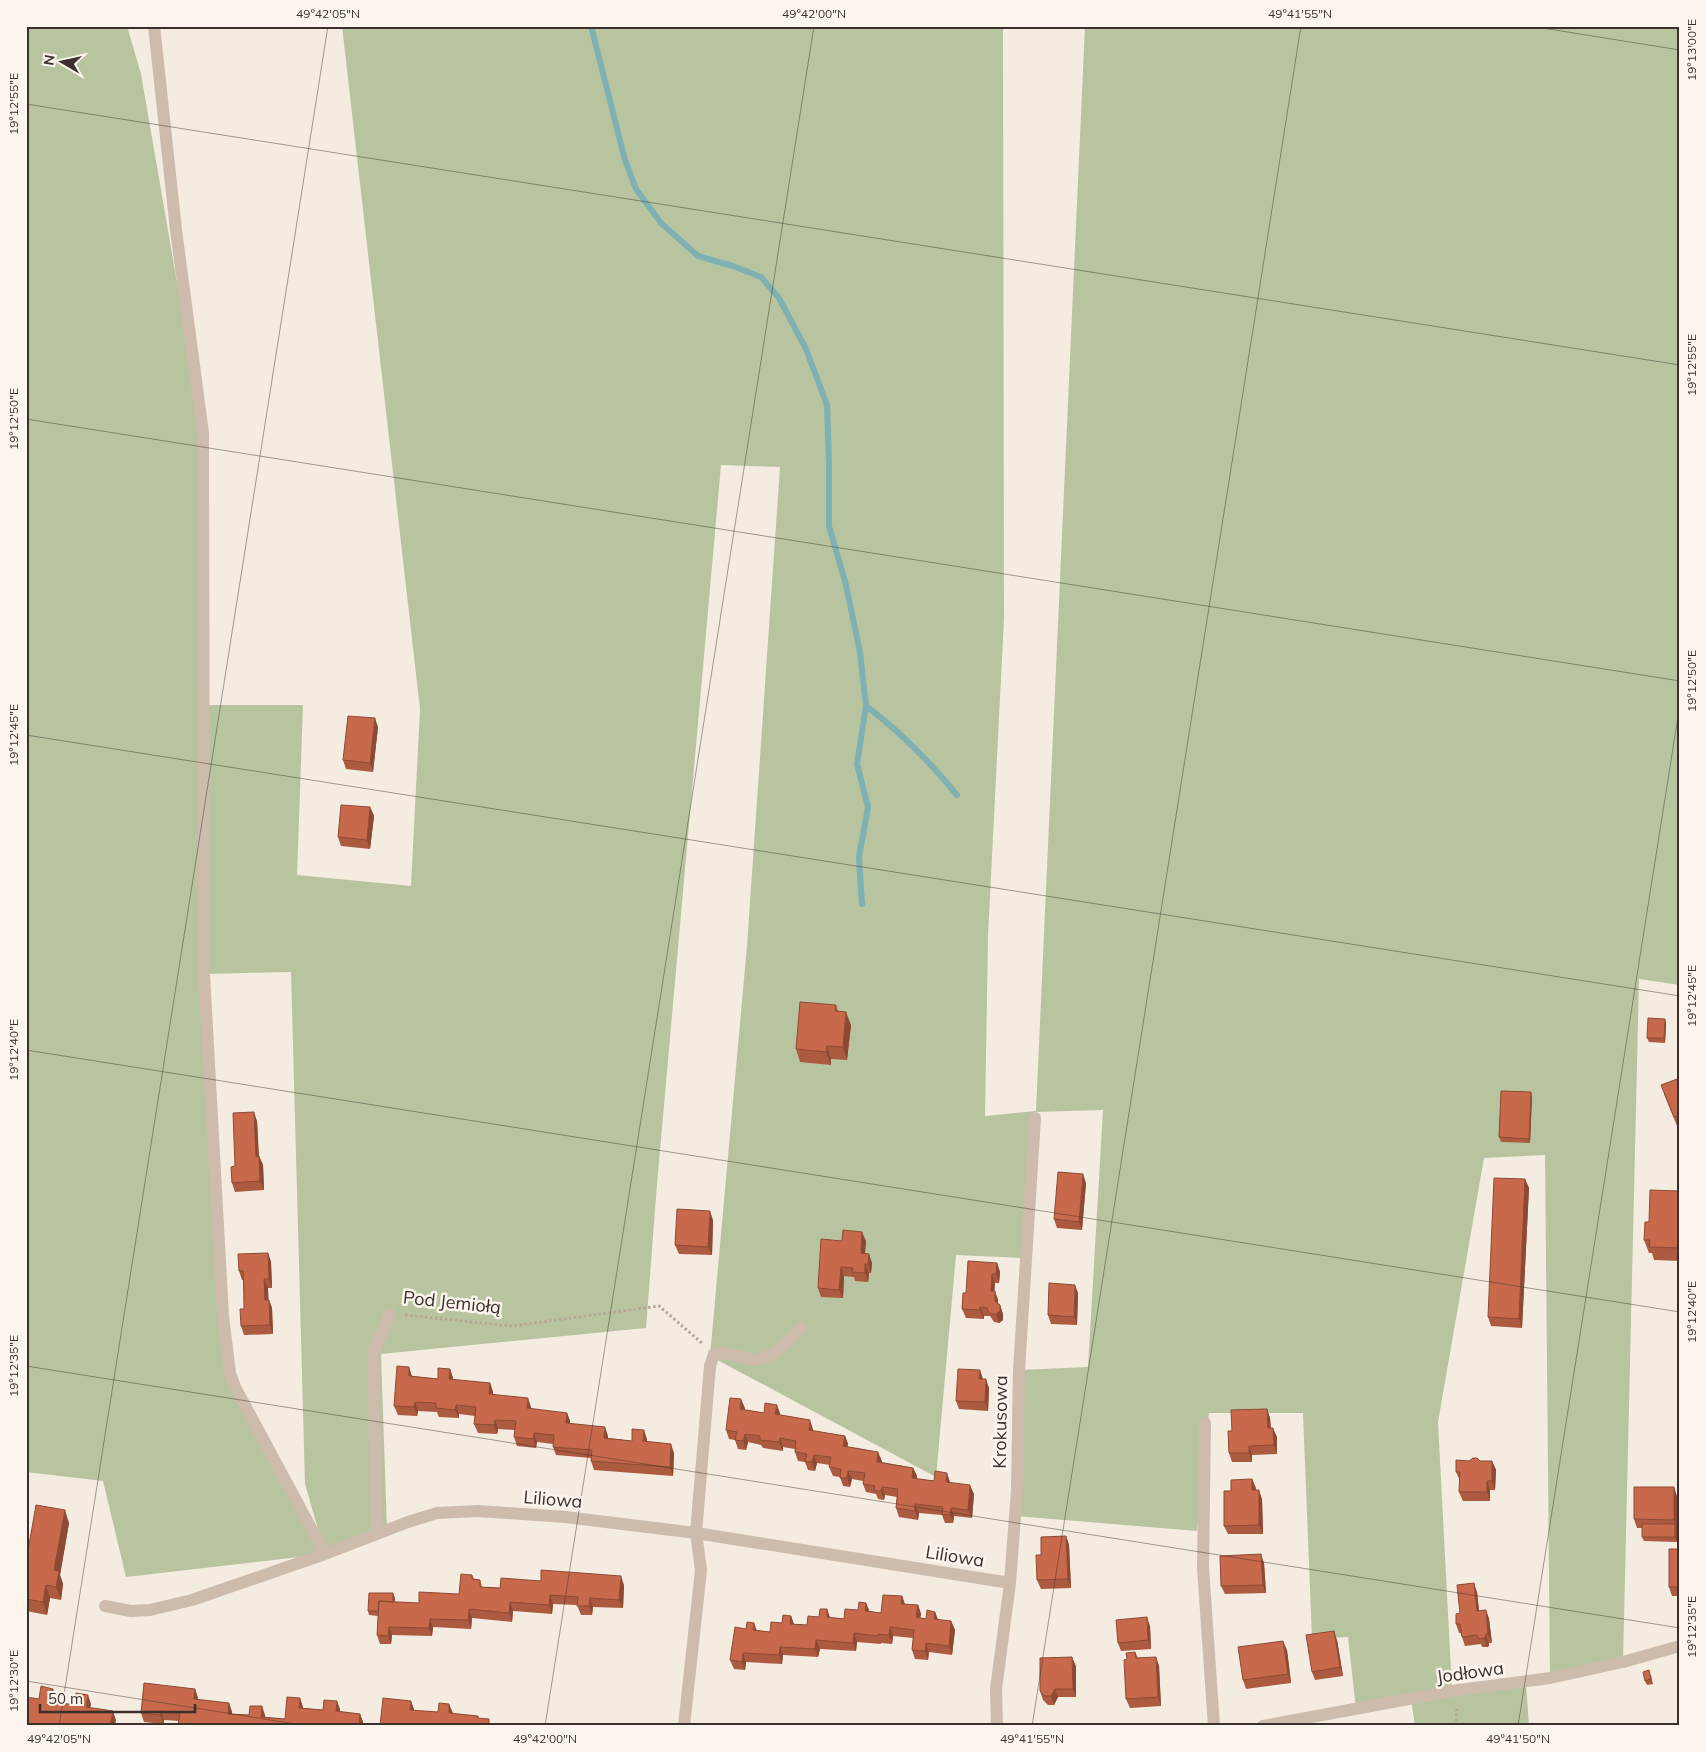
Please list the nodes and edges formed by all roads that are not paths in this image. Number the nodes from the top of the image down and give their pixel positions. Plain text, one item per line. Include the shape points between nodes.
1 (154, 26) edge
2 (1035, 1118) dead end
3 (390, 1314) road end
4 (801, 1328) dead end
5 (1205, 1423) dead end
6 (696, 1533) junction
7 (377, 1534) junction
8 (325, 1554) junction
9 (1010, 1583) junction
10 (105, 1606) dead end
11 (1680, 1646) edge
12 (684, 1726) edge
13 (997, 1726) edge
14 (1214, 1726) edge
15 (1263, 1726) edge

1 - 8 street via 176,230 203,433 204,974 223,1316 230,1373 235,1387
2 - 9 street, Krokusowa
3 - 7 street, Pod Jemiołą via 373,1353
4 - 6 street via 763,1360 723,1352 714,1354 710,1366
5 - 14 street via 1203,1568
6 - 7 street, Liliowa via 565,1517 478,1511 436,1513
6 - 9 street, Liliowa
6 - 12 street via 701,1570
7 - 8 street, Liliowa
8 - 10 street, Liliowa via 192,1600 150,1610 131,1611
9 - 13 street, Krokusowa via 996,1689
11 - 15 street, Jodłowa via 1550,1678 1452,1691

